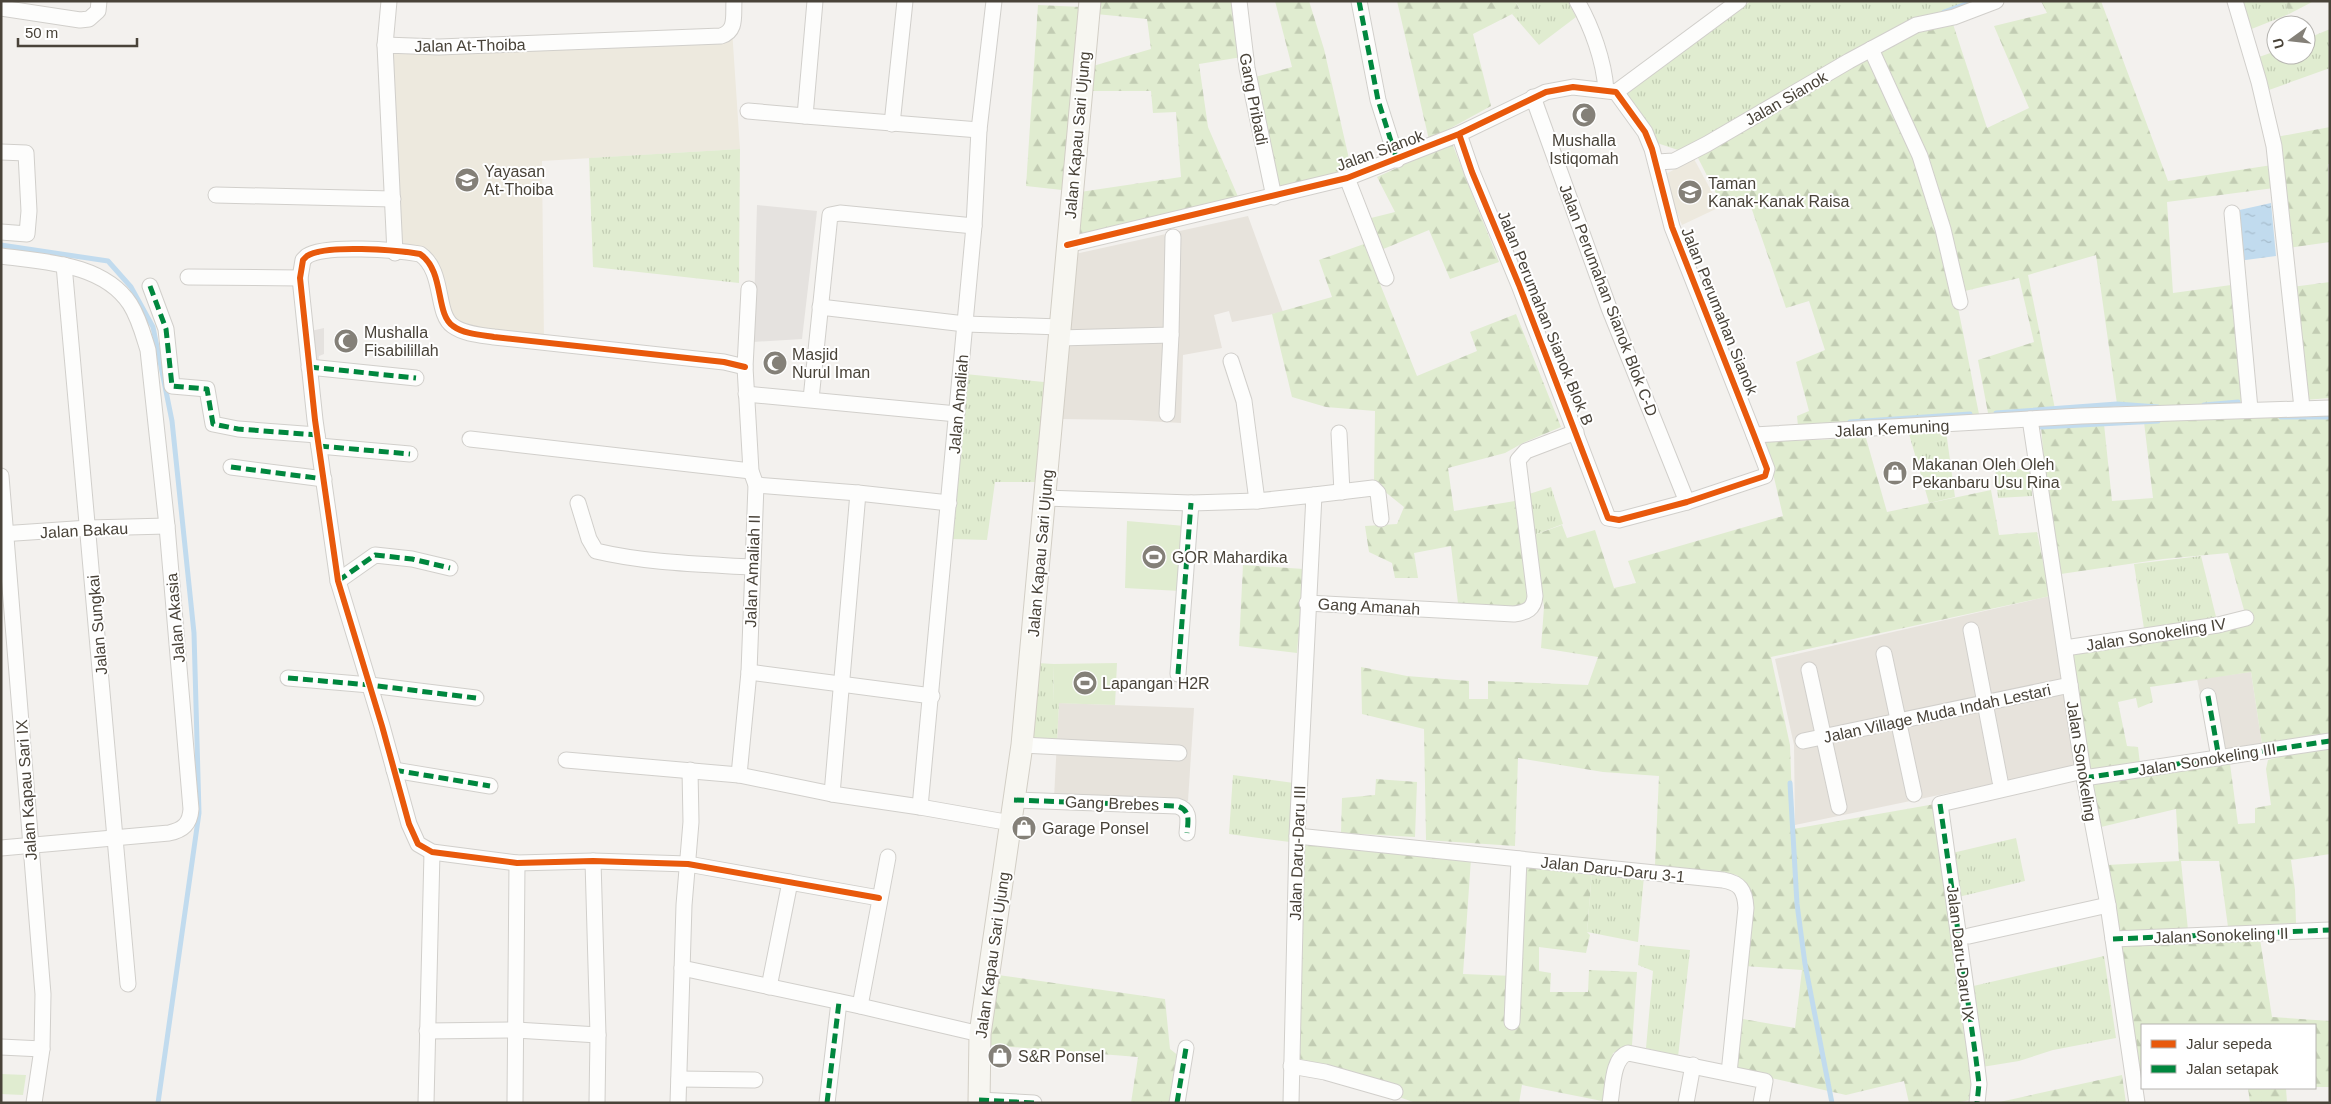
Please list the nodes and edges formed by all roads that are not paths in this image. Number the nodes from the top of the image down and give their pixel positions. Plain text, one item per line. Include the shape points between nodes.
1 (98, 1) edge
2 (388, 1) edge
3 (734, 1) edge
4 (815, 1) edge
5 (904, 1) edge
6 (994, 1) edge
7 (1090, 1) edge
8 (1239, 1) edge
9 (1359, 1) edge
10 (1577, 1) edge
11 (1739, 1) edge
12 (1996, 1) edge
13 (2235, 1) edge
14 (1, 8) edge
15 (47, 8) edge
16 (386, 45) junction
17 (1872, 49) junction
18 (1611, 91) junction
19 (1533, 97) junction
20 (748, 111) dead end
21 (805, 116) junction
22 (892, 124) junction
23 (978, 130) junction
24 (1459, 134) junction
25 (1, 152) edge
26 (1397, 160) junction
27 (1657, 162) junction
28 (1346, 178) junction
29 (216, 195) dead end
30 (1274, 197) junction
31 (393, 199) junction
32 (2232, 213) dead end
33 (974, 226) junction
34 (1, 232) edge
35 (1173, 237) dead end
36 (1067, 245) junction
37 (395, 252) junction
38 (1, 256) edge
39 (64, 265) junction
40 (188, 277) dead end
41 (300, 278) junction
42 (1386, 278) dead end
43 (150, 286) dead end
44 (748, 290) dead end
45 (1960, 302) dead end
46 (820, 307) junction
47 (965, 324) junction
48 (1060, 333) junction
49 (1171, 335) junction
50 (1230, 361) dead end
51 (309, 367) junction
52 (745, 367) junction
53 (416, 378) dead end
54 (746, 394) junction
55 (812, 399) junction
56 (2302, 408) junction
57 (2330, 408) edge
58 (2250, 409) junction
59 (957, 414) junction
60 (1167, 414) dead end
61 (2030, 418) junction
62 (1576, 432) junction
63 (1339, 433) dead end
64 (1754, 435) junction
65 (470, 439) dead end
66 (318, 440) junction
67 (410, 454) dead end
68 (231, 467) dead end
69 (1, 476) edge
70 (753, 478) junction
71 (324, 479) junction
72 (1342, 492) junction
73 (858, 493) junction
74 (1314, 495) junction
75 (1045, 498) junction
76 (1258, 501) junction
77 (1687, 502) junction
78 (578, 503) dead end
79 (1191, 503) junction
80 (949, 504) junction
81 (1381, 519) dead end
82 (167, 526) junction
83 (89, 528) junction
84 (4, 534) edge
85 (450, 568) dead end
86 (751, 568) junction
87 (338, 581) junction
88 (1307, 603) junction
89 (2246, 618) dead end
90 (1970, 630) dead end
91 (2065, 648) junction
92 (1884, 654) dead end
93 (1809, 670) dead end
94 (749, 672) junction
95 (1178, 674) dead end
96 (288, 678) dead end
97 (842, 683) junction
98 (370, 685) junction
99 (2070, 686) junction
100 (932, 696) junction
101 (2208, 696) dead end
102 (476, 698) dead end
103 (1985, 702) junction
104 (1899, 721) junction
105 (1824, 737) junction
106 (1803, 741) dead end
107 (2330, 741) edge
108 (1022, 745) junction
109 (1179, 753) dead end
110 (2219, 758) junction
111 (566, 760) dead end
112 (394, 770) junction
113 (690, 770) junction
114 (739, 775) junction
115 (2083, 775) junction
116 (2000, 780) dead end
117 (490, 786) dead end
118 (832, 794) junction
119 (1914, 794) dead end
120 (1014, 800) junction
121 (1940, 804) joint
122 (920, 807) junction
123 (1839, 807) dead end
124 (1011, 823) junction
125 (1187, 833) dead end
126 (1297, 836) junction
127 (116, 840) junction
128 (30, 846) junction
129 (1, 848) edge
130 (432, 852) junction
131 (888, 857) dead end
132 (1519, 859) junction
133 (593, 861) junction
134 (517, 862) junction
135 (688, 864) junction
136 (790, 882) junction
137 (879, 898) junction
138 (2108, 905) junction
139 (2330, 930) edge
140 (1969, 936) dead end
141 (2113, 939) junction
142 (682, 968) junction
143 (128, 984) dead end
144 (769, 987) junction
145 (839, 1002) junction
146 (860, 1006) junction
147 (1512, 1022) dead end
148 (516, 1030) junction
149 (427, 1031) junction
150 (980, 1034) junction
151 (598, 1035) junction
152 (1, 1048) edge
153 (1186, 1048) dead end
154 (42, 1049) junction
155 (1692, 1065) junction
156 (1291, 1066) junction
157 (1729, 1072) junction
158 (679, 1080) junction
159 (755, 1080) dead end
160 (1395, 1092) dead end
161 (979, 1102) edge
162 (34, 1103) edge
163 (426, 1103) edge
164 (515, 1103) edge
165 (597, 1103) edge
166 (678, 1103) edge
167 (827, 1103) edge
168 (1034, 1103) edge
169 (1177, 1103) edge
170 (1291, 1103) edge
171 (1610, 1103) edge
172 (1686, 1103) edge
173 (1761, 1103) edge
174 (1977, 1103) edge
175 (2137, 1103) edge

1 - 15 street via 98,10 88,19 80,20
2 - 16 street
3 - 16 street, Jalan At-Thoiba via 732,29 721,36 448,46
4 - 21 street
5 - 22 street
6 - 23 street, Jalan Amaliah
7 - 36 street, Jalan Kapau Sari Ujung
8 - 30 street, Gang Pribadi via 1248,68
9 - 26 street via 1378,100
10 - 18 street
11 - 18 street
12 - 17 street, Jalan Sianok via 1954,17 1916,26
13 - 56 street via 2274,146
14 - 15 street
16 - 31 street
17 - 27 street, Jalan Sianok via 1707,144 1674,160
17 - 45 street via 1920,156 1943,229
18 - 19 street, Jalan Sianok via 1573,87
18 - 27 street via 1645,132
19 - 24 street, Jalan Sianok
19 - 77 street, Jalan Perumahan Sianok Blok C-D via 1609,308
20 - 21 street
21 - 22 street
22 - 23 street
23 - 33 street, Jalan Amaliah
24 - 26 street, Jalan Sianok
24 - 62 street, Jalan Perumahan Sianok Blok B
25 - 34 street via 26,153 29,211 27,234
26 - 28 street, Jalan Sianok
27 - 64 street, Jalan Perumahan Sianok via 1672,228
28 - 30 street, Jalan Sianok
28 - 42 street
29 - 31 street
30 - 36 street, Jalan Sianok
31 - 37 street
32 - 58 street
33 - 46 street via 833,213 828,220
33 - 47 street, Jalan Amaliah
35 - 49 street
36 - 48 street, Jalan Kapau Sari Ujung
37 - 41 street via 344,249 311,253 303,260
37 - 52 street via 420,254 425,258 435,272 447,319 454,328 494,337
38 - 39 street, Jalan Akasia
39 - 82 street, Jalan Akasia via 90,273 118,290 130,303 140,323 148,350
39 - 83 street, Jalan Sungkai
40 - 41 street
41 - 51 street
43 - 66 street via 166,329 172,386 207,389 213,424
44 - 52 street, Jalan Amaliah II
46 - 47 street
46 - 55 street
47 - 48 street
47 - 59 street, Jalan Amaliah
48 - 49 street
48 - 75 street, Jalan Kapau Sari Ujung
49 - 60 street
50 - 76 street via 1244,401
51 - 53 street
51 - 66 street
52 - 54 street, Jalan Amaliah II
54 - 55 street
54 - 70 street, Jalan Amaliah II
55 - 59 street
56 - 57 street, Jalan Kemuning
56 - 58 street, Jalan Kemuning
58 - 61 street, Jalan Kemuning
59 - 80 street, Jalan Amaliah
61 - 64 street, Jalan Kemuning
61 - 91 street, Jalan Sonokeling
62 - 77 street, Jalan Perumahan Sianok Blok B via 1605,513 1611,519 1619,520
62 - 88 street, Gang Amanah via 1526,451 1518,460 1535,596 1527,611 1514,614
63 - 72 street
64 - 77 street, Jalan Perumahan Sianok via 1767,474
65 - 70 street
66 - 67 street
66 - 71 street
68 - 71 street
69 - 84 street, Jalan Kapau Sari IX
70 - 73 street
70 - 86 street, Jalan Amaliah II
71 - 87 street
72 - 74 street
72 - 81 street via 1375,489
73 - 80 street
73 - 97 street
74 - 76 street
74 - 88 street, Gang Amanah
75 - 79 street
75 - 108 street, Jalan Kapau Sari Ujung
76 - 79 street
78 - 86 street via 596,551 673,562
79 - 95 street
80 - 100 street, Jalan Amaliah
82 - 83 street, Jalan Bakau
82 - 127 street, Jalan Akasia via 190,818 188,824 177,832
83 - 84 street, Jalan Bakau
83 - 127 street, Jalan Sungkai
84 - 128 street, Jalan Kapau Sari IX
85 - 87 street via 375,555
86 - 94 street, Jalan Amaliah II
87 - 98 street
88 - 126 street, Jalan Daru-Daru III
89 - 91 street, Jalan Sonokeling IV
90 - 103 street
91 - 99 street, Jalan Sonokeling
92 - 104 street
93 - 105 street
94 - 97 street
94 - 114 street, Jalan Amaliah II
96 - 98 street
97 - 100 street
97 - 118 street
98 - 102 street
98 - 112 street
99 - 103 street, Jalan Village Muda Indah Lestari
99 - 115 street, Jalan Sonokeling
100 - 122 street, Jalan Amaliah
101 - 110 street
103 - 104 street, Jalan Village Muda Indah Lestari
103 - 116 street
104 - 105 street, Jalan Village Muda Indah Lestari
104 - 119 street
105 - 106 street, Jalan Village Muda Indah Lestari
105 - 123 street
107 - 110 street, Jalan Sonokeling III
108 - 109 street
108 - 120 street, Jalan Kapau Sari Ujung
110 - 115 street, Jalan Sonokeling III
111 - 113 street
112 - 117 street
112 - 130 street via 414,839 422,849
113 - 114 street
113 - 135 street
114 - 118 street
115 - 121 street, Jalan Sonokeling III
115 - 138 street, Jalan Sonokeling
118 - 122 street
120 - 124 street, Jalan Kapau Sari Ujung
120 - 125 street, Gang Brebes via 1177,806 1185,809 1189,816
121 - 174 street, Jalan Daru-Daru IX via 1976,1058
122 - 124 street
124 - 150 street, Jalan Kapau Sari Ujung
126 - 132 street, Jalan Daru-Daru 3-1
126 - 156 street, Jalan Daru-Daru III
127 - 128 street, Jalan Akasia
127 - 143 street, Jalan Sungkai
128 - 129 street, Jalan Akasia
128 - 154 street, Jalan Kapau Sari IX via 43,994
130 - 134 street
130 - 149 street
131 - 137 street
132 - 147 street
132 - 157 street, Jalan Daru-Daru 3-1 via 1723,880 1742,888 1746,908
133 - 134 street
133 - 135 street
133 - 151 street
134 - 148 street
135 - 136 street
135 - 142 street
136 - 137 street
136 - 144 street
137 - 146 street
138 - 140 street
138 - 141 street, Jalan Sonokeling
139 - 141 street, Jalan Sonokeling II
141 - 175 street, Jalan Sonokeling
142 - 144 street
142 - 158 street
144 - 145 street
145 - 146 street
145 - 167 street
146 - 150 street
148 - 149 street
148 - 151 street
148 - 164 street
149 - 163 street
150 - 161 street, Jalan Kapau Sari Ujung
151 - 165 street
152 - 154 street
153 - 169 street
154 - 162 street, Jalan Kapau Sari IX
155 - 157 street
155 - 171 street via 1640,1054 1623,1055 1618,1061
155 - 172 street
156 - 160 street
156 - 170 street, Jalan Daru-Daru III
157 - 173 street via 1765,1081
158 - 159 street
158 - 166 street
161 - 168 street

